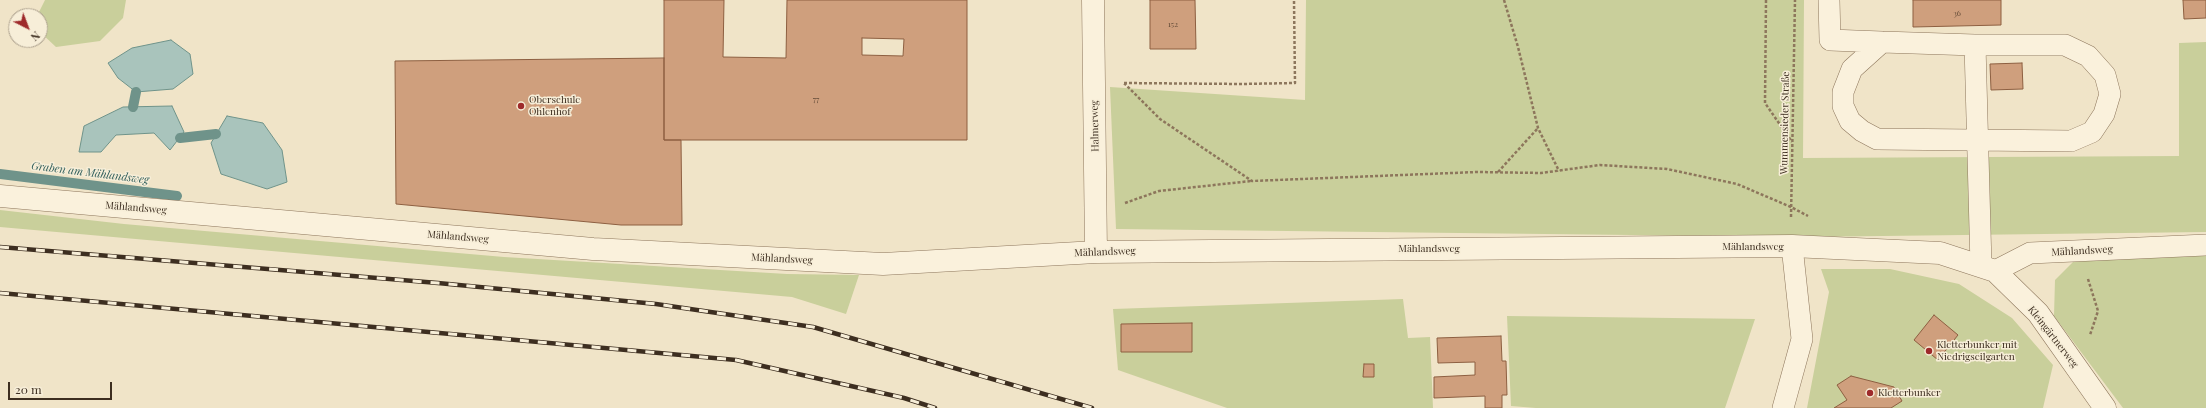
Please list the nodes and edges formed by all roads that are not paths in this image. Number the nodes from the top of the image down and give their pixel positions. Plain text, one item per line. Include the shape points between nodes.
1 (1093, 0) edge
2 (1829, 0) edge
3 (1882, 42) junction
4 (1974, 45) junction
5 (1979, 141) junction
6 (0, 196) edge
7 (2206, 245) edge
8 (1792, 246) junction
9 (1096, 252) junction
10 (1988, 269) junction
11 (1783, 408) edge
12 (2104, 408) edge

1 - 9 street, Halmerweg
2 - 3 lane via 1830,40
3 - 4 lane
3 - 5 lane via 1852,69 1843,92 1843,106 1850,121 1877,140
4 - 5 lane
4 - 5 lane via 2065,45 2088,56 2105,75 2110,94 2104,114 2092,132 2071,141
5 - 10 lane
6 - 9 street, Mählandsweg via 593,249 883,264
7 - 10 lane, Mählandsweg via 2030,253
8 - 9 street, Mählandsweg
8 - 10 street, Mählandsweg via 1940,253
8 - 11 lane via 1802,338
10 - 12 street, Kleingärtnerweg via 2038,313

